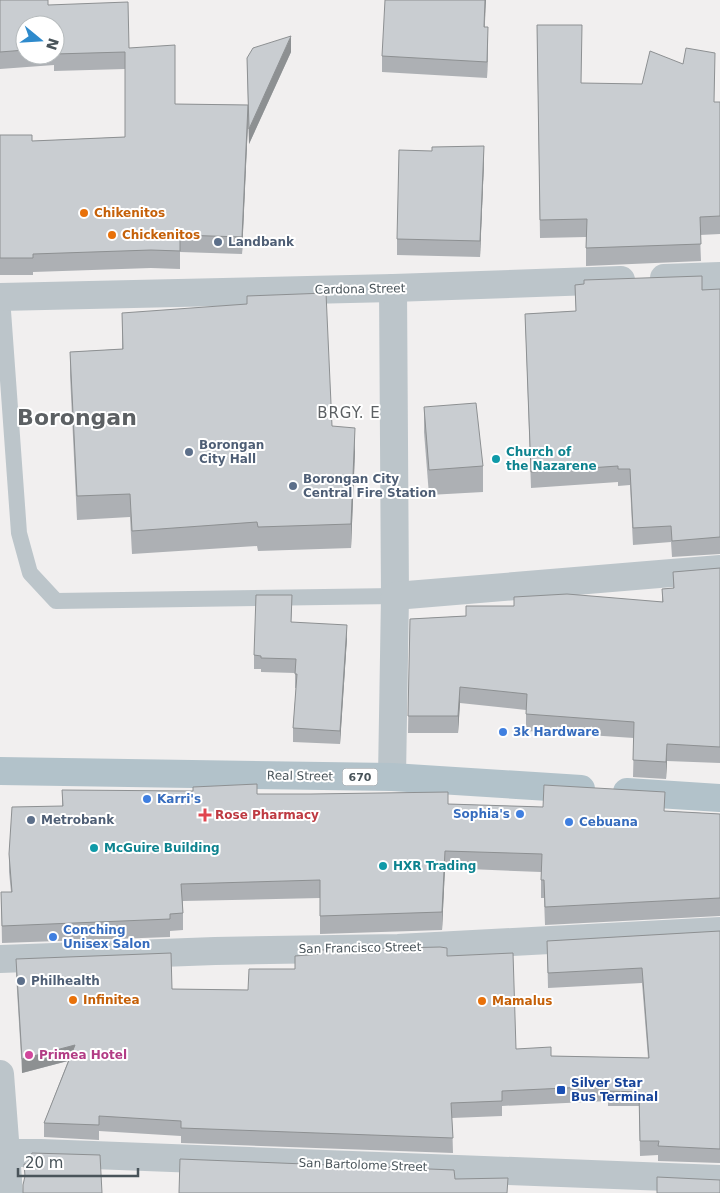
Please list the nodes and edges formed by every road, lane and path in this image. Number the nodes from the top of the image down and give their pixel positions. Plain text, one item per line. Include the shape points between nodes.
1 (720, 276) edge
2 (393, 288) junction
3 (1, 297) edge
4 (720, 569) edge
5 (395, 596) junction
6 (0, 771) edge
7 (392, 777) junction
8 (720, 798) edge
9 (720, 931) edge
10 (0, 959) edge
11 (0, 1074) edge
12 (3, 1153) edge
13 (720, 1179) edge
14 (9, 1193) edge

1 - 2 street, Cardona Street
2 - 3 street, Cardona Street
2 - 5 street
3 - 5 lane via 19,533 30,572 56,601
4 - 5 street
5 - 7 street
6 - 7 main road, Real Street / 670
7 - 8 main road, Real Street / 670
9 - 10 street, San Francisco Street via 398,948
11 - 12 street
12 - 13 street, San Bartolome Street
12 - 14 street

